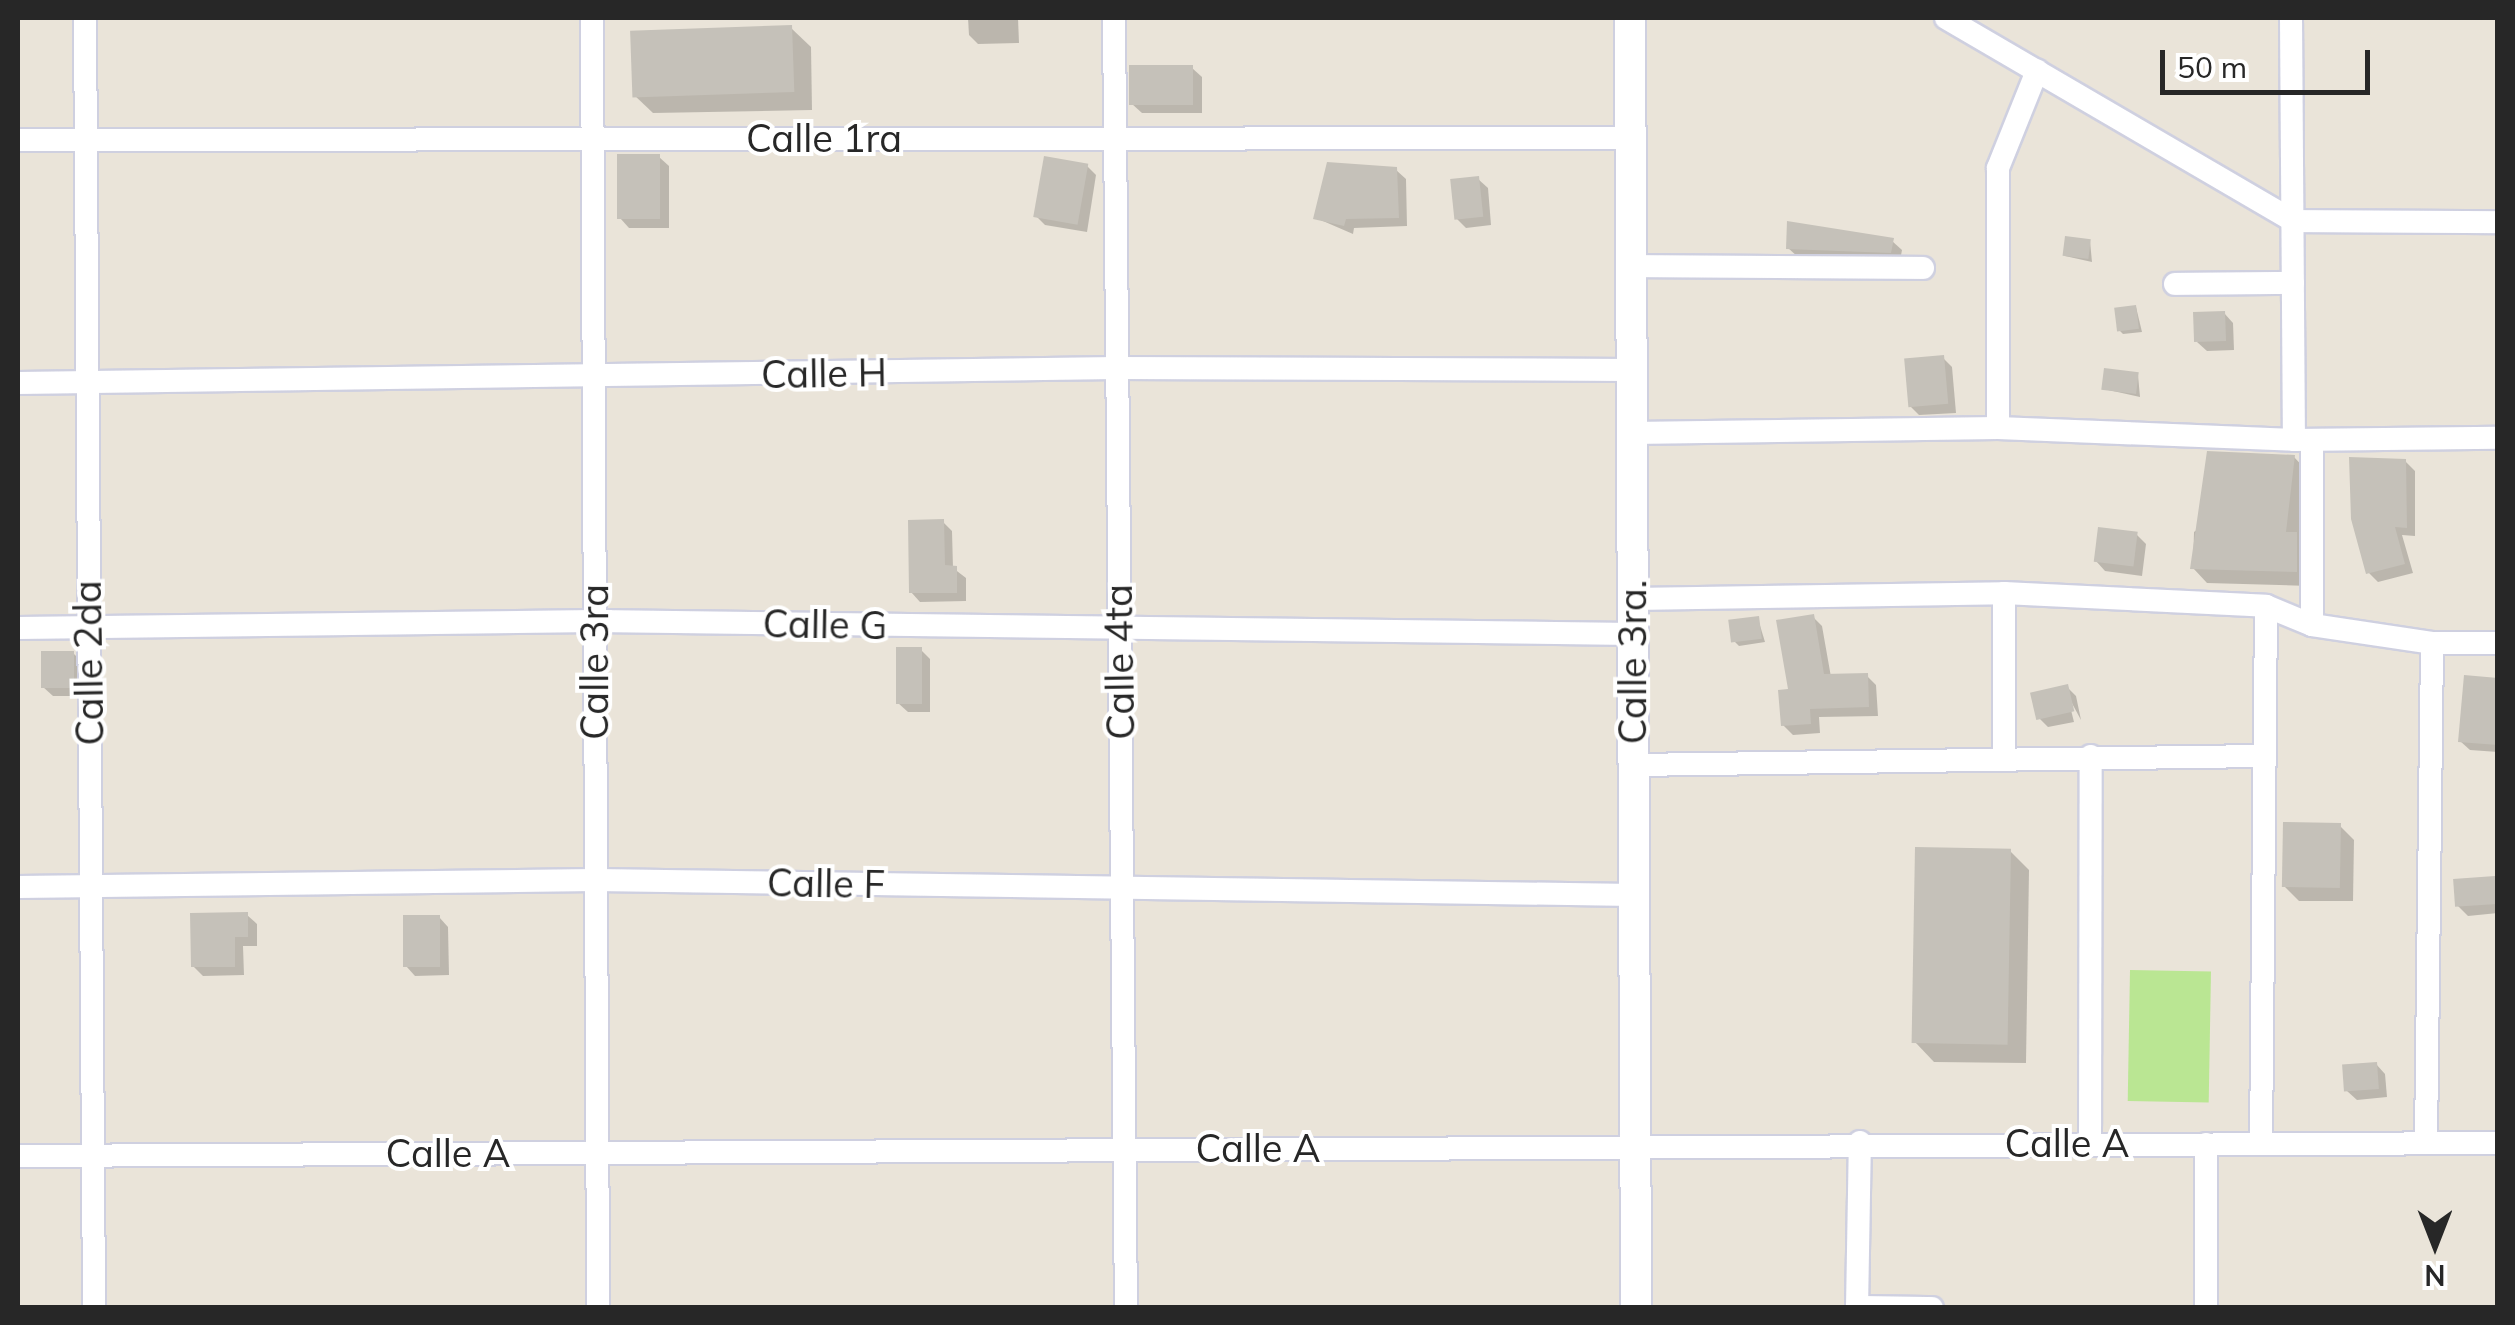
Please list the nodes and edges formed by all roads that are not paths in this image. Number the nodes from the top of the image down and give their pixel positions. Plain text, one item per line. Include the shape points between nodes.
1 (85, 18) edge
2 (592, 18) edge
3 (1114, 18) edge
4 (1630, 18) edge
5 (1946, 18) edge
6 (2291, 18) edge
7 (2038, 71) junction
8 (1115, 138) junction
9 (1630, 138) junction
10 (593, 139) junction
11 (18, 140) edge
12 (86, 140) junction
13 (2293, 221) junction
14 (2498, 222) edge
15 (1631, 266) junction
16 (1923, 268) dead end
17 (2293, 283) junction
18 (2176, 284) dead end
19 (1117, 368) junction
20 (1631, 370) junction
21 (594, 379) junction
22 (18, 383) edge
23 (85, 383) junction
24 (1998, 428) junction
25 (1632, 434) junction
26 (2498, 438) edge
27 (2303, 440) junction
28 (2004, 593) junction
29 (1633, 599) junction
30 (2266, 606) junction
31 (595, 621) junction
32 (2312, 625) junction
33 (18, 628) edge
34 (89, 628) junction
35 (1120, 630) junction
36 (1633, 634) junction
37 (2498, 643) edge
38 (2432, 644) junction
39 (2091, 756) junction
40 (2262, 756) junction
41 (2004, 758) junction
42 (1633, 765) junction
43 (596, 880) junction
44 (18, 886) edge
45 (91, 886) junction
46 (1122, 890) junction
47 (1634, 894) junction
48 (1860, 1142) junction
49 (2498, 1143) edge
50 (2206, 1144) junction
51 (2261, 1144) junction
52 (2426, 1144) junction
53 (2090, 1145) junction
54 (1635, 1147) junction
55 (1124, 1150) junction
56 (597, 1153) junction
57 (18, 1156) edge
58 (91, 1156) junction
59 (1857, 1307) edge
60 (94, 1308) edge
61 (598, 1308) edge
62 (1126, 1308) edge
63 (1636, 1308) edge
64 (1932, 1308) edge
65 (2206, 1308) edge

1 - 12 street, Calle 2da
2 - 10 street, Calle 3ra
3 - 8 street, Calle 4ta
4 - 9 main road, Calle 3ra.
5 - 7 street
6 - 13 street
7 - 13 street
7 - 24 street via 1998,168
8 - 9 street, Calle 1ra
8 - 10 street, Calle 1ra
8 - 19 street, Calle 4ta
9 - 15 main road, Calle 3ra.
10 - 12 street, Calle 1ra
10 - 21 street, Calle 3ra
11 - 12 street, Calle 1ra
12 - 23 street, Calle 2da
13 - 14 street
13 - 17 street
15 - 16 street
15 - 20 main road, Calle 3ra.
17 - 18 street
17 - 27 street
19 - 20 street, Calle H
19 - 21 street, Calle H
19 - 35 street, Calle 4ta
20 - 25 main road, Calle 3ra.
21 - 23 street, Calle H
21 - 31 street, Calle 3ra
22 - 23 street, Calle H
23 - 34 street, Calle 2da
24 - 25 street
24 - 27 street
25 - 29 main road, Calle 3ra.
26 - 27 street
27 - 32 street
28 - 29 street
28 - 30 street
28 - 41 street
29 - 36 main road, Calle 3ra.
30 - 32 street
30 - 40 street
31 - 34 street, Calle G
31 - 35 street, Calle G
31 - 43 street, Calle 3ra
32 - 38 street
33 - 34 street, Calle G
34 - 45 street, Calle 2da
35 - 36 street, Calle G
35 - 46 street, Calle 4ta
36 - 42 main road, Calle 3ra.
37 - 38 street
38 - 52 street
39 - 40 street
39 - 41 street
39 - 53 street
40 - 51 street
41 - 42 street
42 - 47 main road, Calle 3ra.
43 - 45 street, Calle F
43 - 46 street, Calle F
43 - 56 street, Calle 3ra
44 - 45 street, Calle F
45 - 58 street, Calle 2da
46 - 47 street, Calle F
46 - 55 street, Calle 4ta
47 - 54 main road, Calle 3ra.
48 - 53 street, Calle A
48 - 54 street, Calle A
48 - 59 street
49 - 52 street, Calle A
50 - 51 street, Calle A
50 - 53 street, Calle A
50 - 65 street
51 - 52 street, Calle A
54 - 55 street, Calle A
54 - 63 main road, Calle 3ra.
55 - 56 street, Calle A
55 - 62 street, Calle 4ta
56 - 58 street, Calle A
56 - 61 street, Calle 3ra
57 - 58 street, Calle A
58 - 60 street, Calle 2da
59 - 64 street

